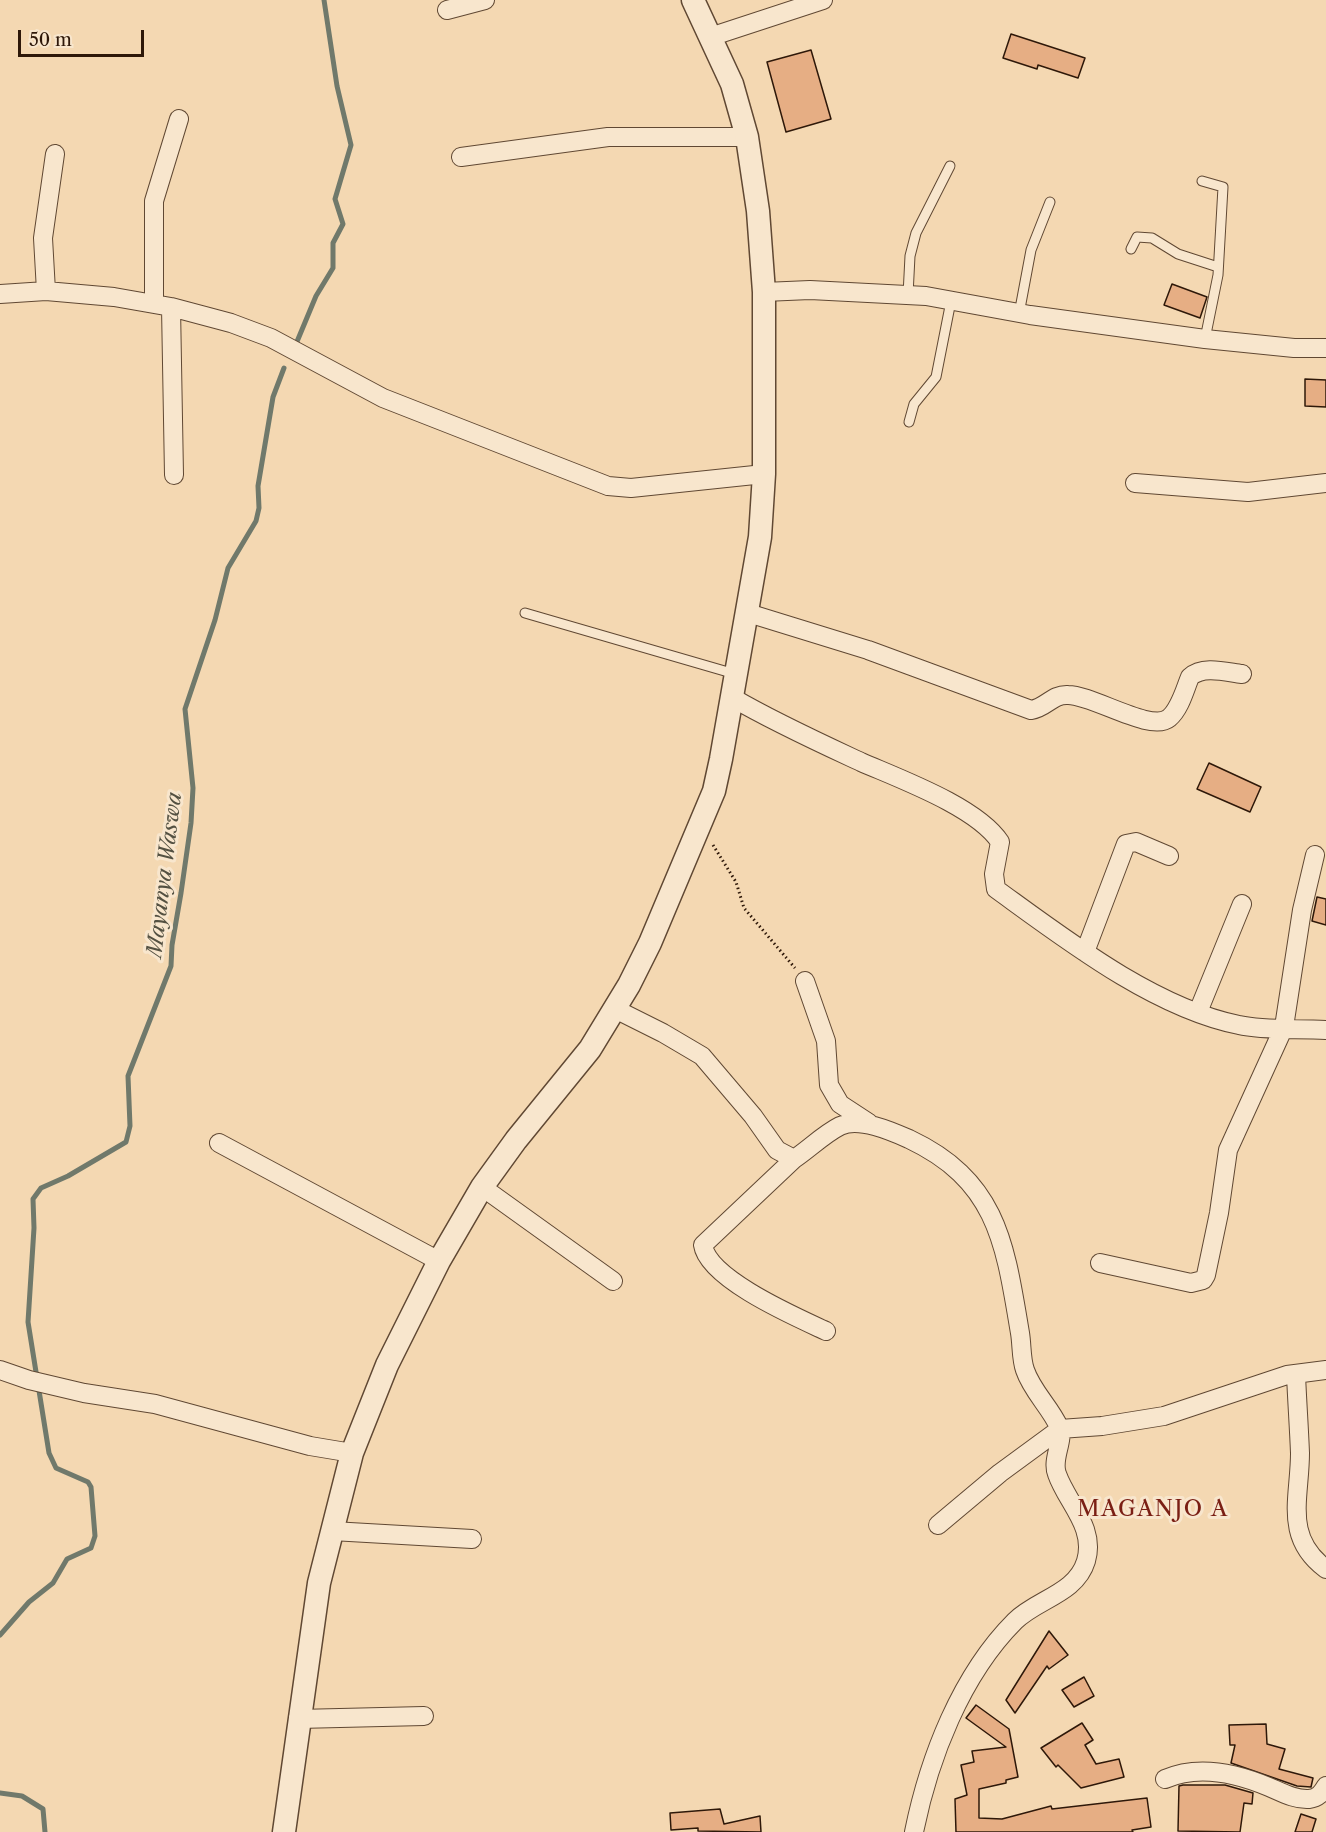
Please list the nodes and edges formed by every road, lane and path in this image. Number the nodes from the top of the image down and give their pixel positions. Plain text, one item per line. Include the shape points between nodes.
1 (485, 0) edge
2 (823, 0) edge
3 (698, 2) edge
4 (447, 10) dead end
5 (710, 37) junction
6 (179, 119) dead end
7 (747, 137) junction
8 (55, 154) dead end
9 (461, 157) dead end
10 (950, 166) dead end
11 (1202, 181) dead end
12 (1050, 202) dead end
13 (1131, 249) dead end
14 (1218, 267) junction
15 (46, 291) junction
16 (764, 292) junction
17 (0, 294) edge
18 (908, 295) junction
19 (951, 301) junction
20 (162, 305) junction
21 (1019, 314) junction
22 (1205, 339) junction
23 (1326, 348) edge
24 (909, 422) dead end
25 (764, 474) junction
26 (174, 475) dead end
27 (1135, 483) dead end
28 (1326, 483) edge
29 (525, 613) dead end
30 (748, 613) junction
31 (1242, 674) dead end
32 (738, 675) junction
33 (733, 698) junction
34 (700, 823) junction
35 (1315, 855) dead end
36 (1169, 856) dead end
37 (1242, 904) dead end
38 (1085, 952) junction
39 (805, 981) joint
40 (615, 1009) junction
41 (1198, 1012) junction
42 (1284, 1027) junction
43 (1326, 1030) edge
44 (876, 1127) junction
45 (219, 1143) dead end
46 (794, 1159) junction
47 (482, 1188) junction
48 (439, 1261) junction
49 (1100, 1263) dead end
50 (613, 1281) dead end
51 (826, 1331) dead end
52 (0, 1370) edge
53 (1326, 1370) edge
54 (1296, 1374) junction
55 (1060, 1429) junction
56 (352, 1453) junction
57 (938, 1525) dead end
58 (332, 1531) junction
59 (472, 1539) dead end
60 (1326, 1569) edge
61 (424, 1716) dead end
62 (298, 1719) junction
63 (1165, 1779) dead end
64 (1326, 1786) edge
65 (284, 1832) edge
66 (914, 1832) edge

1 - 4 street
2 - 5 street
3 - 5 street
5 - 7 street via 732,84
6 - 20 street via 154,201
7 - 9 street via 608,137
7 - 16 street
8 - 15 street via 43,238
10 - 18 lane via 916,232
11 - 14 lane via 1223,187
12 - 21 lane via 1031,250
13 - 14 lane via 1137,237 1152,238 1178,254
14 - 22 lane
15 - 17 street
15 - 20 street
16 - 18 street
16 - 25 street
18 - 19 street
19 - 21 street
19 - 24 lane via 936,377 914,404
20 - 25 street via 271,338 383,398 608,486 631,488
20 - 26 street
21 - 22 street
22 - 23 street
25 - 30 street via 760,537
27 - 28 street via 1248,492
29 - 32 lane
30 - 31 street via 858,647 1031,710 1052,698 1071,694 1149,722 1163,722 1172,716 1195,673 1201,670
30 - 32 street
32 - 33 street
33 - 34 street via 714,791
33 - 38 street via 916,786 984,824 1000,842 994,874 996,889
34 - 39 path via 736,882 744,908
34 - 40 street via 650,943
35 - 42 street via 1302,910
36 - 38 street via 1136,842 1126,844
37 - 41 street
38 - 41 street via 1129,979
39 - 44 street via 826,1041 829,1085 850,1113
40 - 46 street via 702,1056 777,1150
40 - 47 street via 590,1049
41 - 42 street via 1242,1026
42 - 43 street
42 - 49 street via 1228,1149 1210,1262 1203,1280 1191,1282
44 - 46 street via 841,1125
44 - 55 street via 926,1147 953,1165 990,1208 999,1231 1025,1370
45 - 48 street
46 - 51 street via 703,1245 704,1254 766,1304
47 - 48 street
47 - 50 street
48 - 56 street via 387,1365
52 - 56 street via 84,1393 154,1404 310,1446
53 - 54 street
54 - 55 street via 1164,1416
54 - 60 street via 1300,1455 1297,1521 1300,1538 1310,1555
55 - 57 street
55 - 66 street via 1056,1473 1083,1522 1088,1548 1085,1562 1080,1575 1068,1587 1017,1619 986,1657 944,1737 921,1798
56 - 58 street
58 - 59 street
58 - 62 street via 319,1583
61 - 62 street
62 - 65 street
63 - 64 street via 1191,1771 1229,1774 1307,1799 1321,1794

